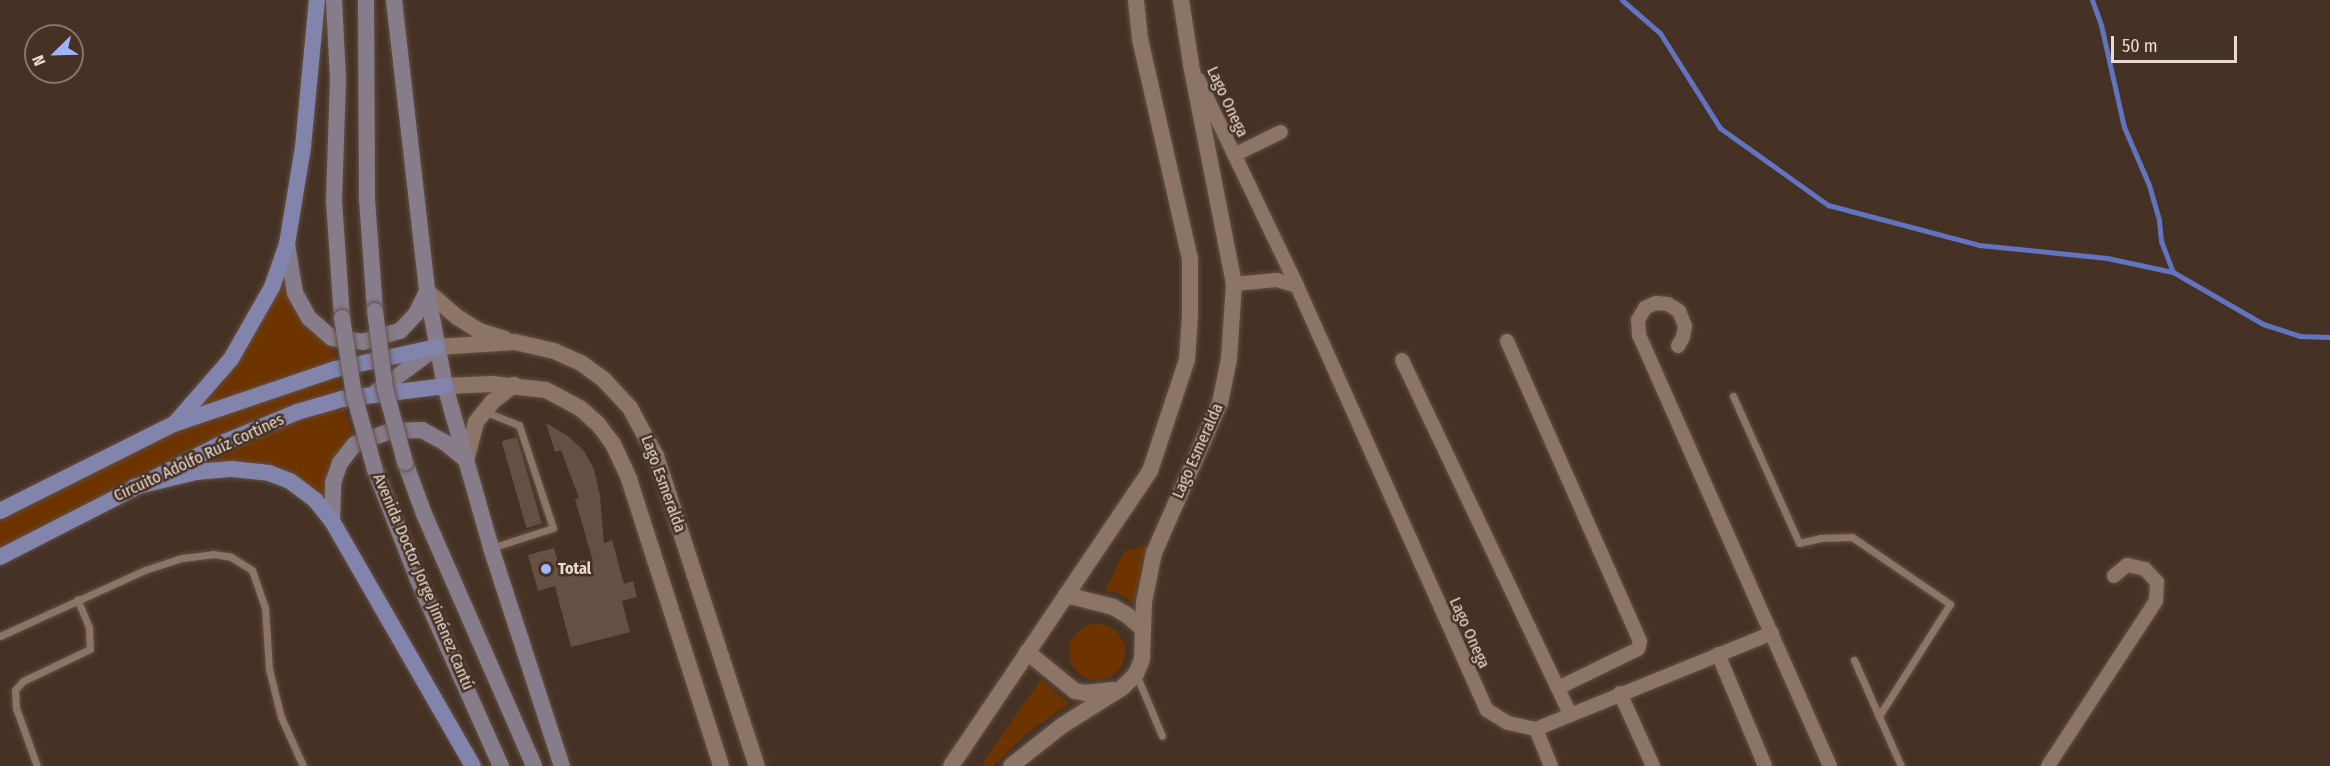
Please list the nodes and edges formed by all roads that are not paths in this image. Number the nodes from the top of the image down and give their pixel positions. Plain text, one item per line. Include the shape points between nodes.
1 (317, 0) edge
2 (334, 0) edge
3 (366, 0) edge
4 (394, 0) edge
5 (1136, 0) edge
6 (1181, 0) edge
7 (1191, 64) junction
8 (1281, 132) dead end
9 (1234, 155) junction
10 (287, 244) junction
11 (1234, 284) junction
12 (1297, 286) junction
13 (427, 291) junction
14 (1507, 341) dead end
15 (515, 342) junction
16 (1678, 346) dead end
17 (436, 347) junction
18 (1402, 360) dead end
19 (514, 385) junction
20 (445, 386) junction
21 (370, 396) junction
22 (1733, 396) dead end
23 (484, 411) junction
24 (174, 424) junction
25 (466, 460) junction
26 (134, 487) junction
27 (0, 511) edge
28 (332, 521) junction
29 (491, 548) junction
30 (0, 557) edge
31 (2114, 576) dead end
32 (1066, 595) junction
33 (77, 599) junction
34 (1142, 628) junction
35 (1772, 633) junction
36 (0, 636) edge
37 (1027, 652) junction
38 (1718, 654) junction
39 (1854, 660) dead end
40 (1136, 674) junction
41 (1122, 688) junction
42 (1558, 688) junction
43 (1075, 691) junction
44 (1620, 693) junction
45 (1079, 714) junction
46 (1570, 714) junction
47 (1879, 716) junction
48 (1536, 729) junction
49 (1162, 736) dead end
50 (37, 766) edge
51 (303, 766) edge
52 (473, 766) edge
53 (501, 766) edge
54 (534, 766) edge
55 (562, 766) edge
56 (720, 766) edge
57 (757, 766) edge
58 (951, 766) edge
59 (1011, 766) edge
60 (1551, 766) edge
61 (1653, 766) edge
62 (1765, 766) edge
63 (1830, 766) edge
64 (1901, 766) edge
65 (2048, 766) edge

1 - 10 main road via 303,147
2 - 53 main road, Avenida Doctor Jorge Jiménez Cantú, bridge via 338,79 334,201 342,318 354,395 375,470 399,534
3 - 54 main road, Avenida Doctor Jorge Jiménez Cantú, bridge via 367,199 385,388 424,514
4 - 13 main road
5 - 32 street via 1140,39 1190,259 1186,360 1150,471
6 - 7 street, Lago Esmeralda
7 - 9 street, Lago Onega
7 - 11 street, Lago Esmeralda
8 - 9 street, Lago Onega
9 - 12 street, Lago Onega
10 - 13 main road via 296,293 309,318 332,338 363,342 400,331 416,314
10 - 24 main road via 272,287 231,359
11 - 12 street via 1277,280
11 - 34 street, Lago Esmeralda via 1229,359 1220,404 1154,553
12 - 48 street, Lago Onega via 1487,710 1508,723
13 - 15 street via 479,331
13 - 17 main road
14 - 42 street via 1640,641 1638,649
15 - 17 street, Lago Esmeralda
15 - 57 street, Lago Esmeralda via 554,351 581,363 620,396 644,431 663,476
16 - 35 street via 1685,326 1679,311 1662,303 1645,308 1638,320 1639,334
17 - 20 main road
17 - 21 main road
17 - 24 main road, Circuito Adolfo Ruíz Cortines via 336,369
18 - 42 street
19 - 20 street, Lago Esmeralda
19 - 23 street
19 - 56 street, Lago Esmeralda via 546,390 570,401 598,424 613,444 629,479
20 - 21 main road, Circuito Adolfo Ruíz Cortines
20 - 25 main road
21 - 26 main road, Circuito Adolfo Ruíz Cortines via 342,399 297,412
22 - 47 lane via 1799,543 1852,537 1950,604
23 - 25 street via 476,422
23 - 29 lane via 519,425 554,528
24 - 27 main road, Circuito Adolfo Ruíz Cortines
25 - 28 main road via 423,430 391,431 356,444 340,463 333,483
25 - 29 main road
26 - 28 main road via 196,472 232,469 270,473 290,481 315,500
26 - 30 main road, Circuito Adolfo Ruíz Cortines
28 - 52 main road
29 - 55 main road
31 - 65 street via 2127,565 2145,569 2157,582 2156,601
32 - 34 street via 1113,607
32 - 37 street
33 - 36 lane
33 - 50 lane via 89,627 90,649 23,681 15,690 16,708
33 - 51 lane via 183,558 213,554 231,557 252,570 265,607 269,669 281,717
34 - 40 street, Lago Esmeralda via 1142,659
35 - 38 street
35 - 63 street
37 - 43 street
37 - 58 street
38 - 44 street
38 - 62 street
39 - 47 lane
40 - 41 street
40 - 49 lane
41 - 43 street
41 - 45 street
42 - 46 street
43 - 45 street
44 - 46 street
44 - 61 street
45 - 59 street
46 - 48 street
47 - 64 lane
48 - 60 street

